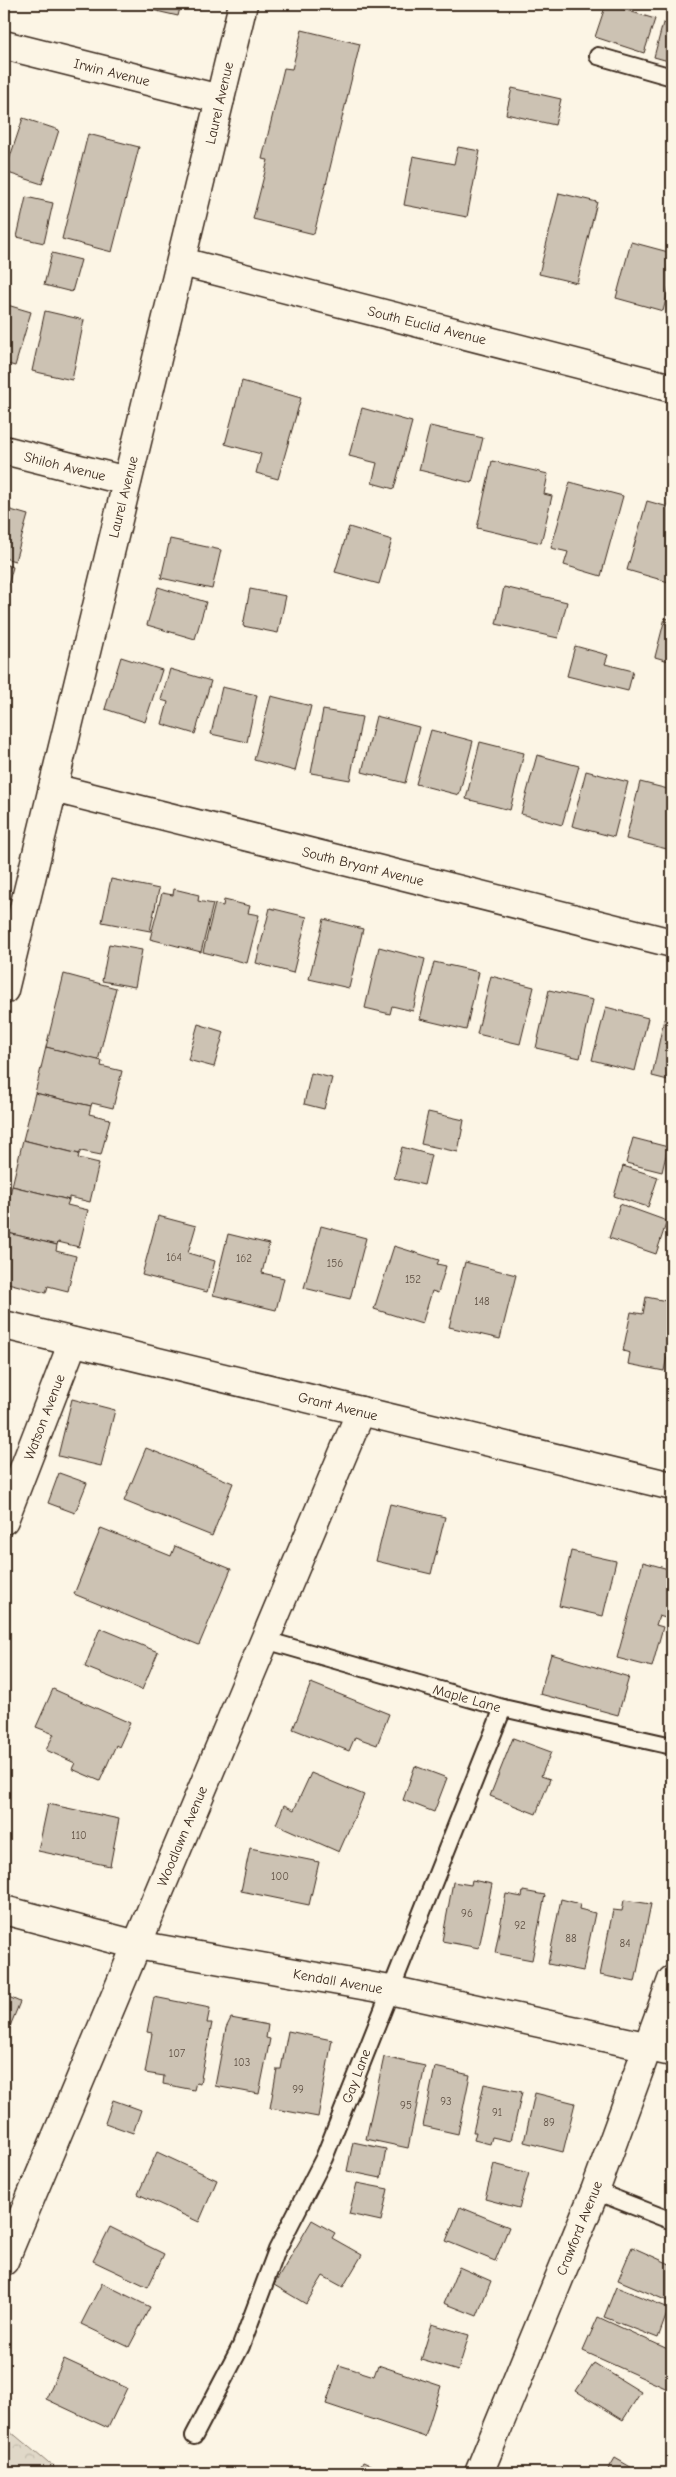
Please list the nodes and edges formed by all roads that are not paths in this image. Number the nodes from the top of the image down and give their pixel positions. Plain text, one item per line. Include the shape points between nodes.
1 (243, 4) edge
2 (4, 45) edge
3 (598, 56) dead end
4 (672, 77) edge
5 (220, 99) junction
6 (182, 262) junction
7 (672, 388) edge
8 (4, 450) edge
9 (127, 481) junction
10 (53, 788) junction
11 (672, 943) edge
12 (4, 990) edge
13 (4, 1325) edge
14 (72, 1342) junction
15 (361, 1411) junction
16 (672, 1486) edge
17 (4, 1520) edge
18 (265, 1640) junction
19 (502, 1708) junction
20 (672, 1746) edge
21 (4, 1910) edge
22 (137, 1945) junction
23 (672, 1980) edge
24 (390, 1990) junction
25 (660, 2049) edge
26 (595, 2192) junction
27 (672, 2221) edge
28 (4, 2261) edge
29 (194, 2436) dead end
30 (479, 2473) edge

1 - 5 street, Laurel Avenue
2 - 5 street, Irwin Avenue
3 - 4 lane
5 - 6 street, Laurel Avenue
6 - 7 street, South Euclid Avenue
6 - 9 street, Laurel Avenue
8 - 9 street, Shiloh Avenue
9 - 10 street, Laurel Avenue
10 - 11 street, South Bryant Avenue
10 - 12 street, Laurel Avenue
13 - 14 street, Grant Avenue
14 - 15 street, Grant Avenue
14 - 17 street, Watson Avenue
15 - 16 street, Grant Avenue
15 - 18 street, Woodlawn Avenue
18 - 19 lane, Maple Lane
18 - 22 street, Woodlawn Avenue
19 - 20 lane, Maple Lane
19 - 24 lane, Gay Lane
21 - 22 street, Kendall Avenue
22 - 24 street, Kendall Avenue
22 - 28 street, Woodlawn Avenue
23 - 25 street, Crawford Avenue
24 - 25 street, Kendall Avenue
24 - 29 lane, Gay Lane via 324,2158 277,2250 241,2346
25 - 26 street, Crawford Avenue
26 - 27 lane
26 - 30 street, Crawford Avenue

